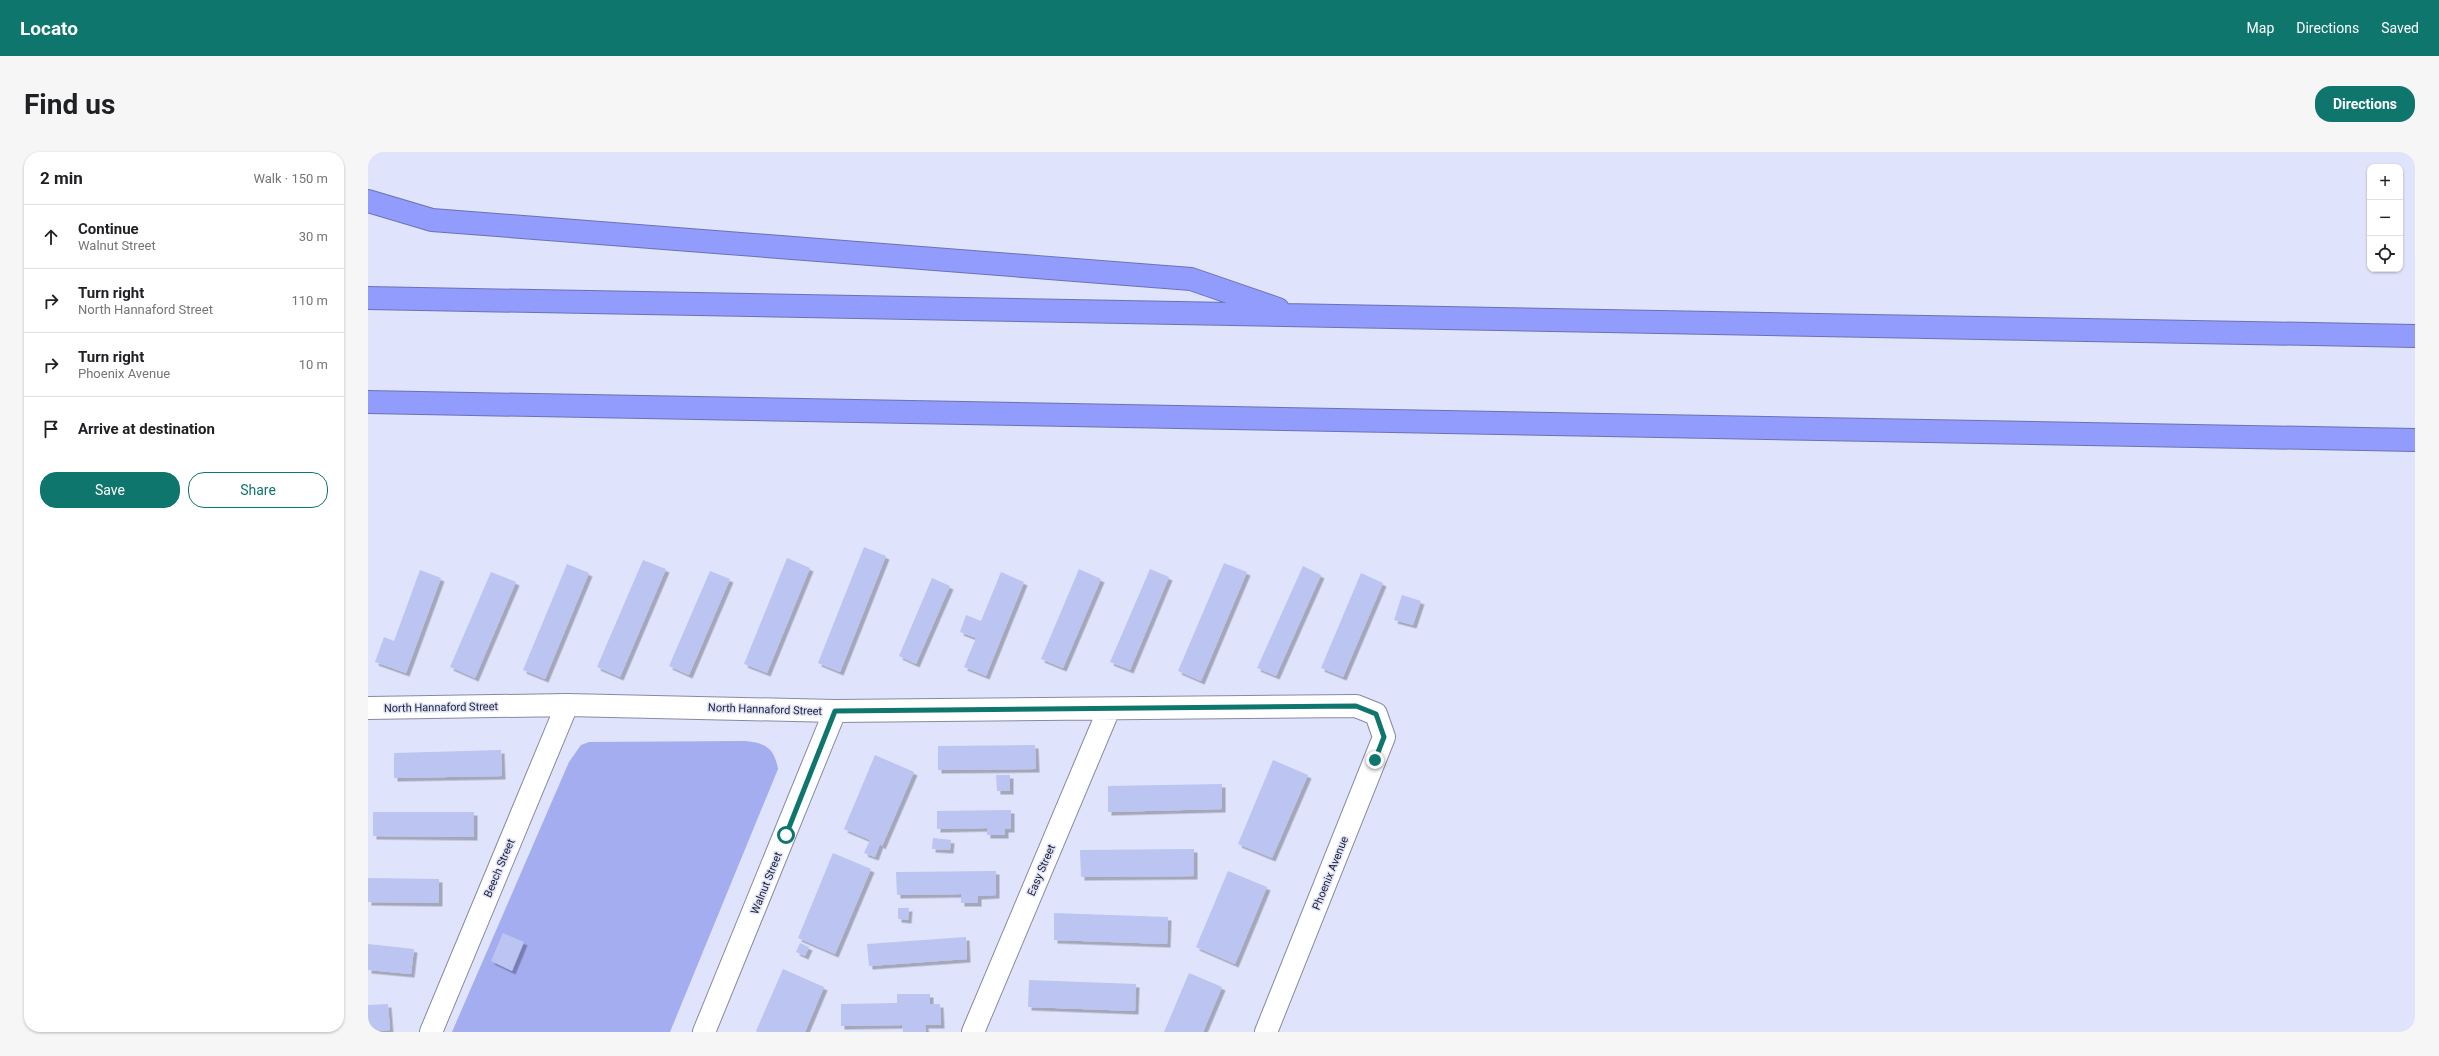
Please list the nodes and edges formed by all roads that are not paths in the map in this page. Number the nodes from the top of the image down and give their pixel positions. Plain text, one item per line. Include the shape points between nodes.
1 (368, 201) edge
2 (368, 298) edge
3 (1298, 316) junction
4 (2415, 336) edge
5 (368, 402) edge
6 (485, 404) junction
7 (368, 412) edge
8 (2415, 440) edge
9 (567, 705) junction
10 (368, 708) edge
11 (1109, 709) junction
12 (835, 711) junction
13 (1376, 714) joint
14 (431, 1032) edge
15 (704, 1032) edge
16 (973, 1032) edge
17 (1266, 1032) edge

1 - 3 highway via 432,220 1191,279
2 - 3 highway
3 - 4 highway
5 - 6 highway
6 - 7 highway
6 - 8 highway
9 - 10 street, North Hannaford Street
9 - 12 street, North Hannaford Street
9 - 14 street, Beech Street
11 - 12 street, North Hannaford Street
11 - 13 street, North Hannaford Street via 1356,706
11 - 16 street, Easy Street
12 - 15 street, Walnut Street
13 - 17 street, Phoenix Avenue via 1384,737

